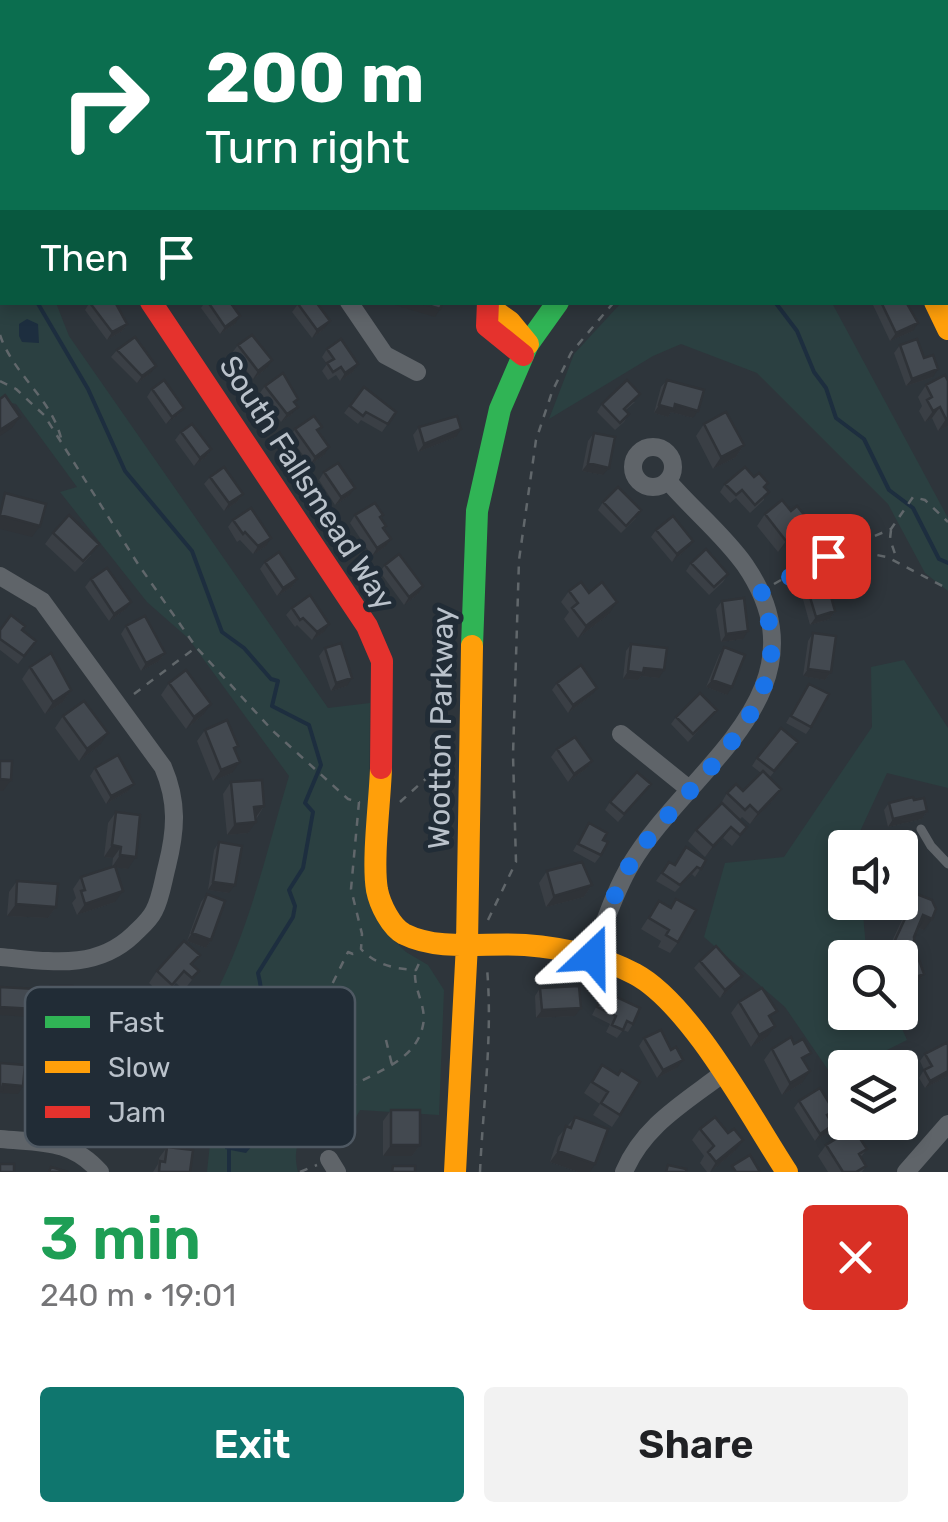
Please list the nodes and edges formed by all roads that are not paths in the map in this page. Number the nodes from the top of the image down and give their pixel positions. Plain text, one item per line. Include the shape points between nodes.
1 (153, 305) edge
2 (351, 305) edge
3 (488, 305) edge
4 (556, 305) edge
5 (937, 305) edge
6 (948, 329) edge
7 (526, 349) junction
8 (417, 372) dead end
9 (668, 481) dead end
10 (0, 576) edge
11 (621, 734) dead end
12 (690, 789) junction
13 (920, 829) dead end
14 (948, 864) edge
15 (477, 944) junction
16 (592, 956) junction
17 (0, 957) edge
18 (722, 1074) junction
19 (948, 1124) edge
20 (0, 1139) edge
21 (25, 1141) edge
22 (67, 1147) edge
23 (100, 1172) edge
24 (455, 1172) edge
25 (624, 1172) edge
26 (787, 1172) edge
27 (906, 1172) edge

1 - 15 street, South Fallsmead Way via 367,626 382,661 377,888 384,912 401,933 432,943
2 - 8 street via 385,355
3 - 7 street via 487,326
4 - 7 street, Wootton Parkway
5 - 6 street
7 - 15 street, Wootton Parkway via 500,409 477,511 469,726
9 - 12 street via 745,565 768,612 773,648 752,714
10 - 17 street via 42,600 163,768 173,791 176,831 156,908 124,944 88,960
11 - 12 street
12 - 16 street via 630,864
13 - 14 lane
15 - 16 street, South Fallsmead Way
15 - 24 street, Wootton Parkway
16 - 18 street, South Fallsmead Way via 663,994
18 - 25 street via 650,1128
18 - 26 street, South Fallsmead Way
19 - 27 street
20 - 21 street
22 - 23 street

